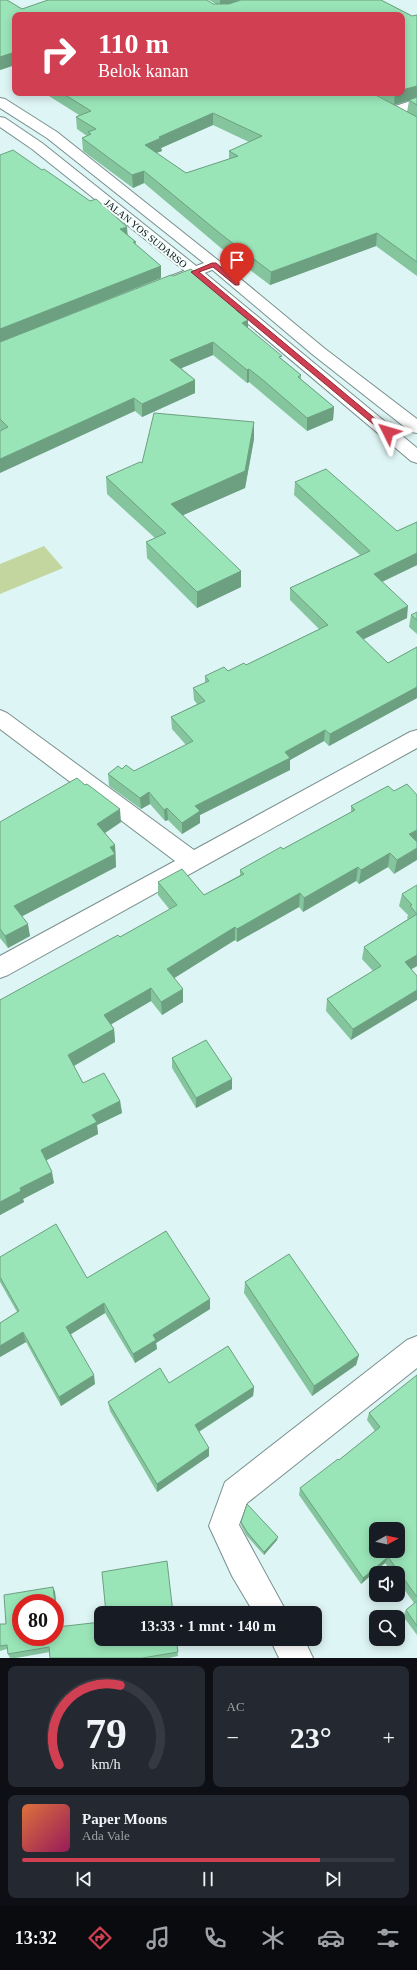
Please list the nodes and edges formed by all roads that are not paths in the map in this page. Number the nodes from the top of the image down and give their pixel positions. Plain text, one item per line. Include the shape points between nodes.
1 (0, 102) edge
2 (417, 103) edge
3 (394, 112) edge
4 (0, 121) edge
5 (214, 264) junction
6 (194, 272) junction
7 (158, 286) edge
8 (284, 322) junction
9 (265, 330) junction
10 (318, 351) junction
11 (299, 359) junction
12 (355, 379) junction
13 (335, 388) junction
14 (413, 425) edge
15 (388, 432) junction
16 (417, 457) edge
17 (0, 718) edge
18 (417, 738) edge
19 (192, 862) junction
20 (0, 968) edge
21 (417, 1350) edge
22 (267, 1606) edge
23 (290, 1646) edge
24 (297, 1658) edge

1 - 5 main road, JALAN YOS SUDARSO via 52,135
2 - 3 main road
4 - 6 main road, JALAN YOS SUDARSO via 38,146
5 - 6 main road
5 - 8 main road, JALAN YOS SUDARSO
6 - 7 main road
6 - 9 main road, JALAN YOS SUDARSO
8 - 9 main road
8 - 10 main road, JALAN YOS SUDARSO
9 - 11 main road, JALAN YOS SUDARSO
10 - 11 main road
10 - 12 main road, JALAN YOS SUDARSO
11 - 13 main road, JALAN YOS SUDARSO
12 - 13 main road
12 - 14 main road, JALAN YOS SUDARSO
13 - 15 main road, JALAN YOS SUDARSO
14 - 15 main road
15 - 16 main road, JALAN YOS SUDARSO
17 - 19 main road
18 - 19 main road
19 - 20 main road
21 - 22 main road via 236,1492 224,1526 243,1566
23 - 24 main road

